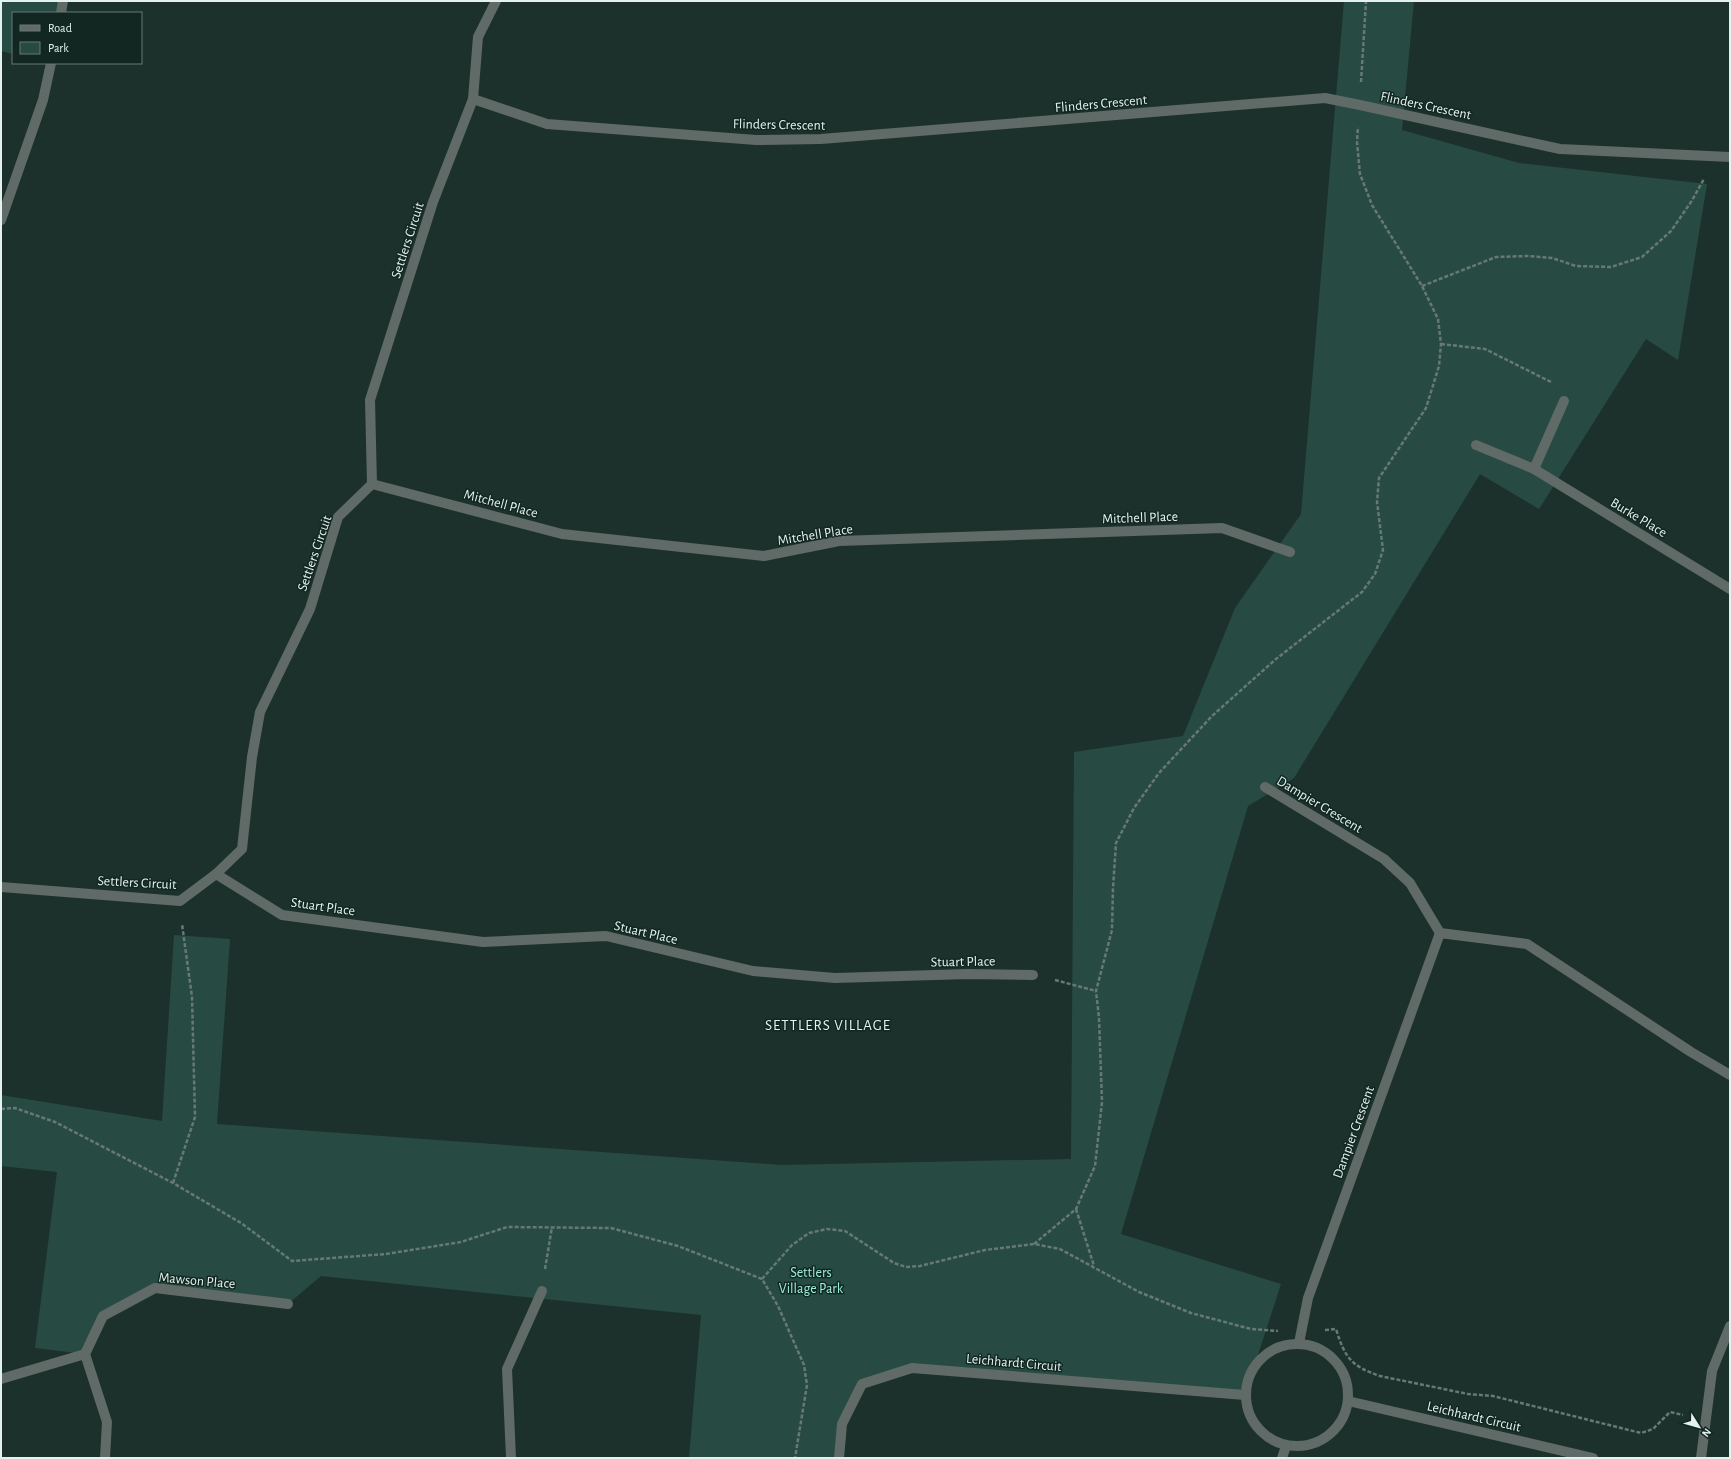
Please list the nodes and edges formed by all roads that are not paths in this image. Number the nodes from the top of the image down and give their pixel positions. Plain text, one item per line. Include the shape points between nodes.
1 (63, 1) edge
2 (496, 1) edge
3 (61, 12) edge
4 (51, 64) edge
5 (473, 98) junction
6 (1730, 156) edge
7 (1, 220) edge
8 (1564, 402) road end
9 (1476, 445) dead end
10 (1534, 469) junction
11 (372, 484) junction
12 (1290, 552) dead end
13 (1730, 589) edge
14 (1265, 787) dead end
15 (216, 874) junction
16 (1, 887) edge
17 (1440, 933) junction
18 (1033, 975) road end
19 (1730, 1075) edge
20 (542, 1291) road end
21 (288, 1304) dead end
22 (1730, 1326) edge
23 (1299, 1343) junction
24 (84, 1354) junction
25 (1, 1379) edge
26 (1245, 1395) junction
27 (1348, 1401) junction
28 (1286, 1446) junction
29 (105, 1458) edge
30 (510, 1458) edge
31 (839, 1458) edge
32 (1282, 1458) edge
33 (1593, 1458) edge
34 (1701, 1458) edge

1 - 3 street
2 - 5 street, Settlers Circuit via 478,37
4 - 7 street via 43,100
5 - 6 street, Flinders Crescent via 547,124 756,140 821,139 1325,98 1560,149
5 - 11 street, Settlers Circuit via 433,202 370,400
8 - 10 street
9 - 10 street, Burke Place
10 - 13 street, Burke Place
11 - 12 street, Mitchell Place via 562,534 764,556 839,542 1222,528
11 - 15 street, Settlers Circuit via 338,517 310,609 260,712 252,757 242,849
14 - 17 street, Dampier Crescent via 1384,859 1410,883
15 - 16 street, Settlers Circuit via 180,901
15 - 18 street, Stuart Place via 282,915 483,942 606,936 754,971 835,978
17 - 19 street via 1527,944
17 - 23 street, Dampier Crescent via 1308,1298
20 - 30 street via 507,1369
21 - 24 street, Mawson Place via 155,1288 103,1316
22 - 34 street via 1712,1371
23 - 26 street via 1277,1347 1260,1358 1250,1373
23 - 27 street via 1314,1346 1330,1355 1344,1373
24 - 25 street
24 - 29 street via 107,1422
26 - 28 street via 1247,1410 1258,1429 1271,1441
26 - 31 street, Leichhardt Circuit via 912,1368 862,1384 842,1424
27 - 28 street via 1344,1416 1334,1431 1313,1444
27 - 33 street, Leichhardt Circuit
28 - 32 street

